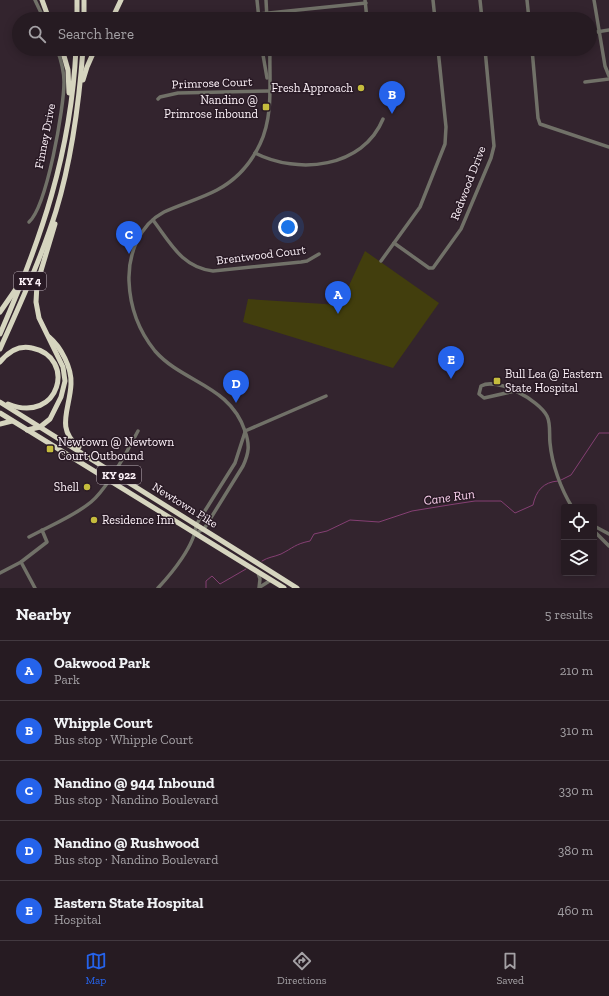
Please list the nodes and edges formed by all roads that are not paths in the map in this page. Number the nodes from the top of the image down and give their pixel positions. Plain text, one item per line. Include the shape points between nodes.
1 (36, 0) edge
2 (42, 0) edge
3 (77, 0) edge
4 (84, 0) edge
5 (121, 0) edge
6 (257, 0) edge
7 (266, 0) edge
8 (433, 0) edge
9 (480, 0) edge
10 (527, 0) edge
11 (594, 0) edge
12 (366, 2) edge
13 (41, 12) edge
14 (46, 12) edge
15 (77, 12) edge
16 (84, 12) edge
17 (115, 12) edge
18 (258, 12) edge
19 (267, 12) edge
20 (284, 12) edge
21 (367, 12) edge
22 (434, 12) edge
23 (481, 12) edge
24 (528, 12) edge
25 (596, 12) edge
26 (597, 19) edge
27 (609, 30) edge
28 (599, 32) junction
29 (59, 56) edge
30 (64, 56) edge
31 (75, 56) edge
32 (82, 56) edge
33 (92, 56) edge
34 (264, 56) edge
35 (269, 56) edge
36 (439, 56) edge
37 (486, 56) edge
38 (533, 56) edge
39 (268, 70) junction
40 (609, 77) edge
41 (585, 82) dead end
42 (80, 91) junction
43 (269, 91) junction
44 (158, 100) dead end
45 (383, 119) dead end
46 (69, 122) junction
47 (609, 147) edge
48 (255, 153) junction
49 (56, 211) junction
50 (153, 220) junction
51 (29, 222) dead end
52 (394, 243) junction
53 (319, 254) dead end
54 (381, 261) dead end
55 (29, 268) junction
56 (0, 312) edge
57 (0, 334) edge
58 (48, 337) junction
59 (0, 350) edge
60 (0, 362) edge
61 (515, 391) junction
62 (326, 396) dead end
63 (0, 402) edge
64 (0, 413) edge
65 (14, 421) junction
66 (0, 424) edge
67 (40, 427) junction
68 (27, 430) junction
69 (138, 431) dead end
70 (245, 431) junction
71 (98, 463) junction
72 (114, 472) junction
73 (108, 480) junction
74 (570, 504) edge
75 (196, 524) junction
76 (597, 528) edge
77 (204, 529) junction
78 (42, 530) junction
79 (196, 533) junction
80 (597, 534) edge
81 (609, 534) edge
82 (29, 537) dead end
83 (609, 546) edge
84 (21, 562) junction
85 (257, 571) junction
86 (0, 573) edge
87 (271, 580) junction
88 (35, 588) edge
89 (158, 588) edge
90 (259, 588) edge
91 (284, 588) edge
92 (297, 588) edge

1 - 13 street
2 - 14 highway
3 - 15 highway
4 - 16 highway
5 - 17 highway
6 - 18 street
7 - 19 street
8 - 22 street
9 - 23 street
10 - 24 street
11 - 25 street
12 - 20 street
12 - 21 street
26 - 28 street
27 - 28 street
28 - 40 street
29 - 51 street, Finney Drive via 63,73 54,148 43,194 36,214
30 - 46 highway via 70,81
31 - 46 highway, KY 4
32 - 42 highway, KY 4
33 - 42 highway
34 - 39 street
35 - 39 street
36 - 52 street via 446,127 445,144 420,207
37 - 52 street, Redwood Drive via 494,146 461,229 436,266 432,268
38 - 47 street via 540,124
39 - 43 street
40 - 41 street
42 - 49 highway, KY 4
43 - 44 street, Primrose Court via 178,93 160,96
43 - 48 street via 266,129
45 - 48 street via 369,142 341,159 289,165
46 - 55 highway, KY 4 via 51,203
48 - 50 street via 241,172 224,186 163,212
49 - 58 highway via 56,221 36,292 36,310
49 - 59 highway, KY 4
50 - 53 street, Brentwood Court via 180,255 192,265 204,270 301,262
50 - 70 street via 138,240 130,262 129,284 136,322 144,337 165,360 231,404
52 - 54 street
55 - 56 highway
55 - 57 highway, KY 4
58 - 67 highway via 64,367 65,381 54,412
58 - 71 highway via 64,359 71,378 66,432 74,443
60 - 63 highway via 16,349 35,348 51,358 58,377 54,393 48,401 39,406 21,408
61 - 61 street via 487,383 481,386 480,394 484,398
61 - 74 street via 539,407 547,416 555,465 564,495
62 - 70 street
63 - 67 highway, Newtown Pike / KY 922
64 - 65 highway, Newtown Pike / KY 922
65 - 66 highway
65 - 68 highway, Newtown Pike / KY 922
67 - 68 highway
67 - 71 highway, Newtown Pike / KY 922
68 - 73 highway, Newtown Pike / KY 922
69 - 72 street
70 - 75 street via 235,463
70 - 77 street via 249,445 246,459
71 - 72 highway, Newtown Pike / KY 922
72 - 73 street
72 - 75 highway, Newtown Pike / KY 922
73 - 78 street via 91,502
73 - 79 highway, Newtown Pike / KY 922
75 - 77 highway, Newtown Pike / KY 922
75 - 79 street
76 - 81 street
77 - 79 street
77 - 92 highway, Newtown Pike / KY 922
78 - 82 street
78 - 84 street via 46,542
79 - 85 highway, Newtown Pike / KY 922
79 - 89 street
80 - 83 street
84 - 86 street
84 - 88 street
85 - 87 highway, Newtown Pike / KY 922
85 - 90 street via 260,575
87 - 90 street
87 - 91 highway, Newtown Pike / KY 922

